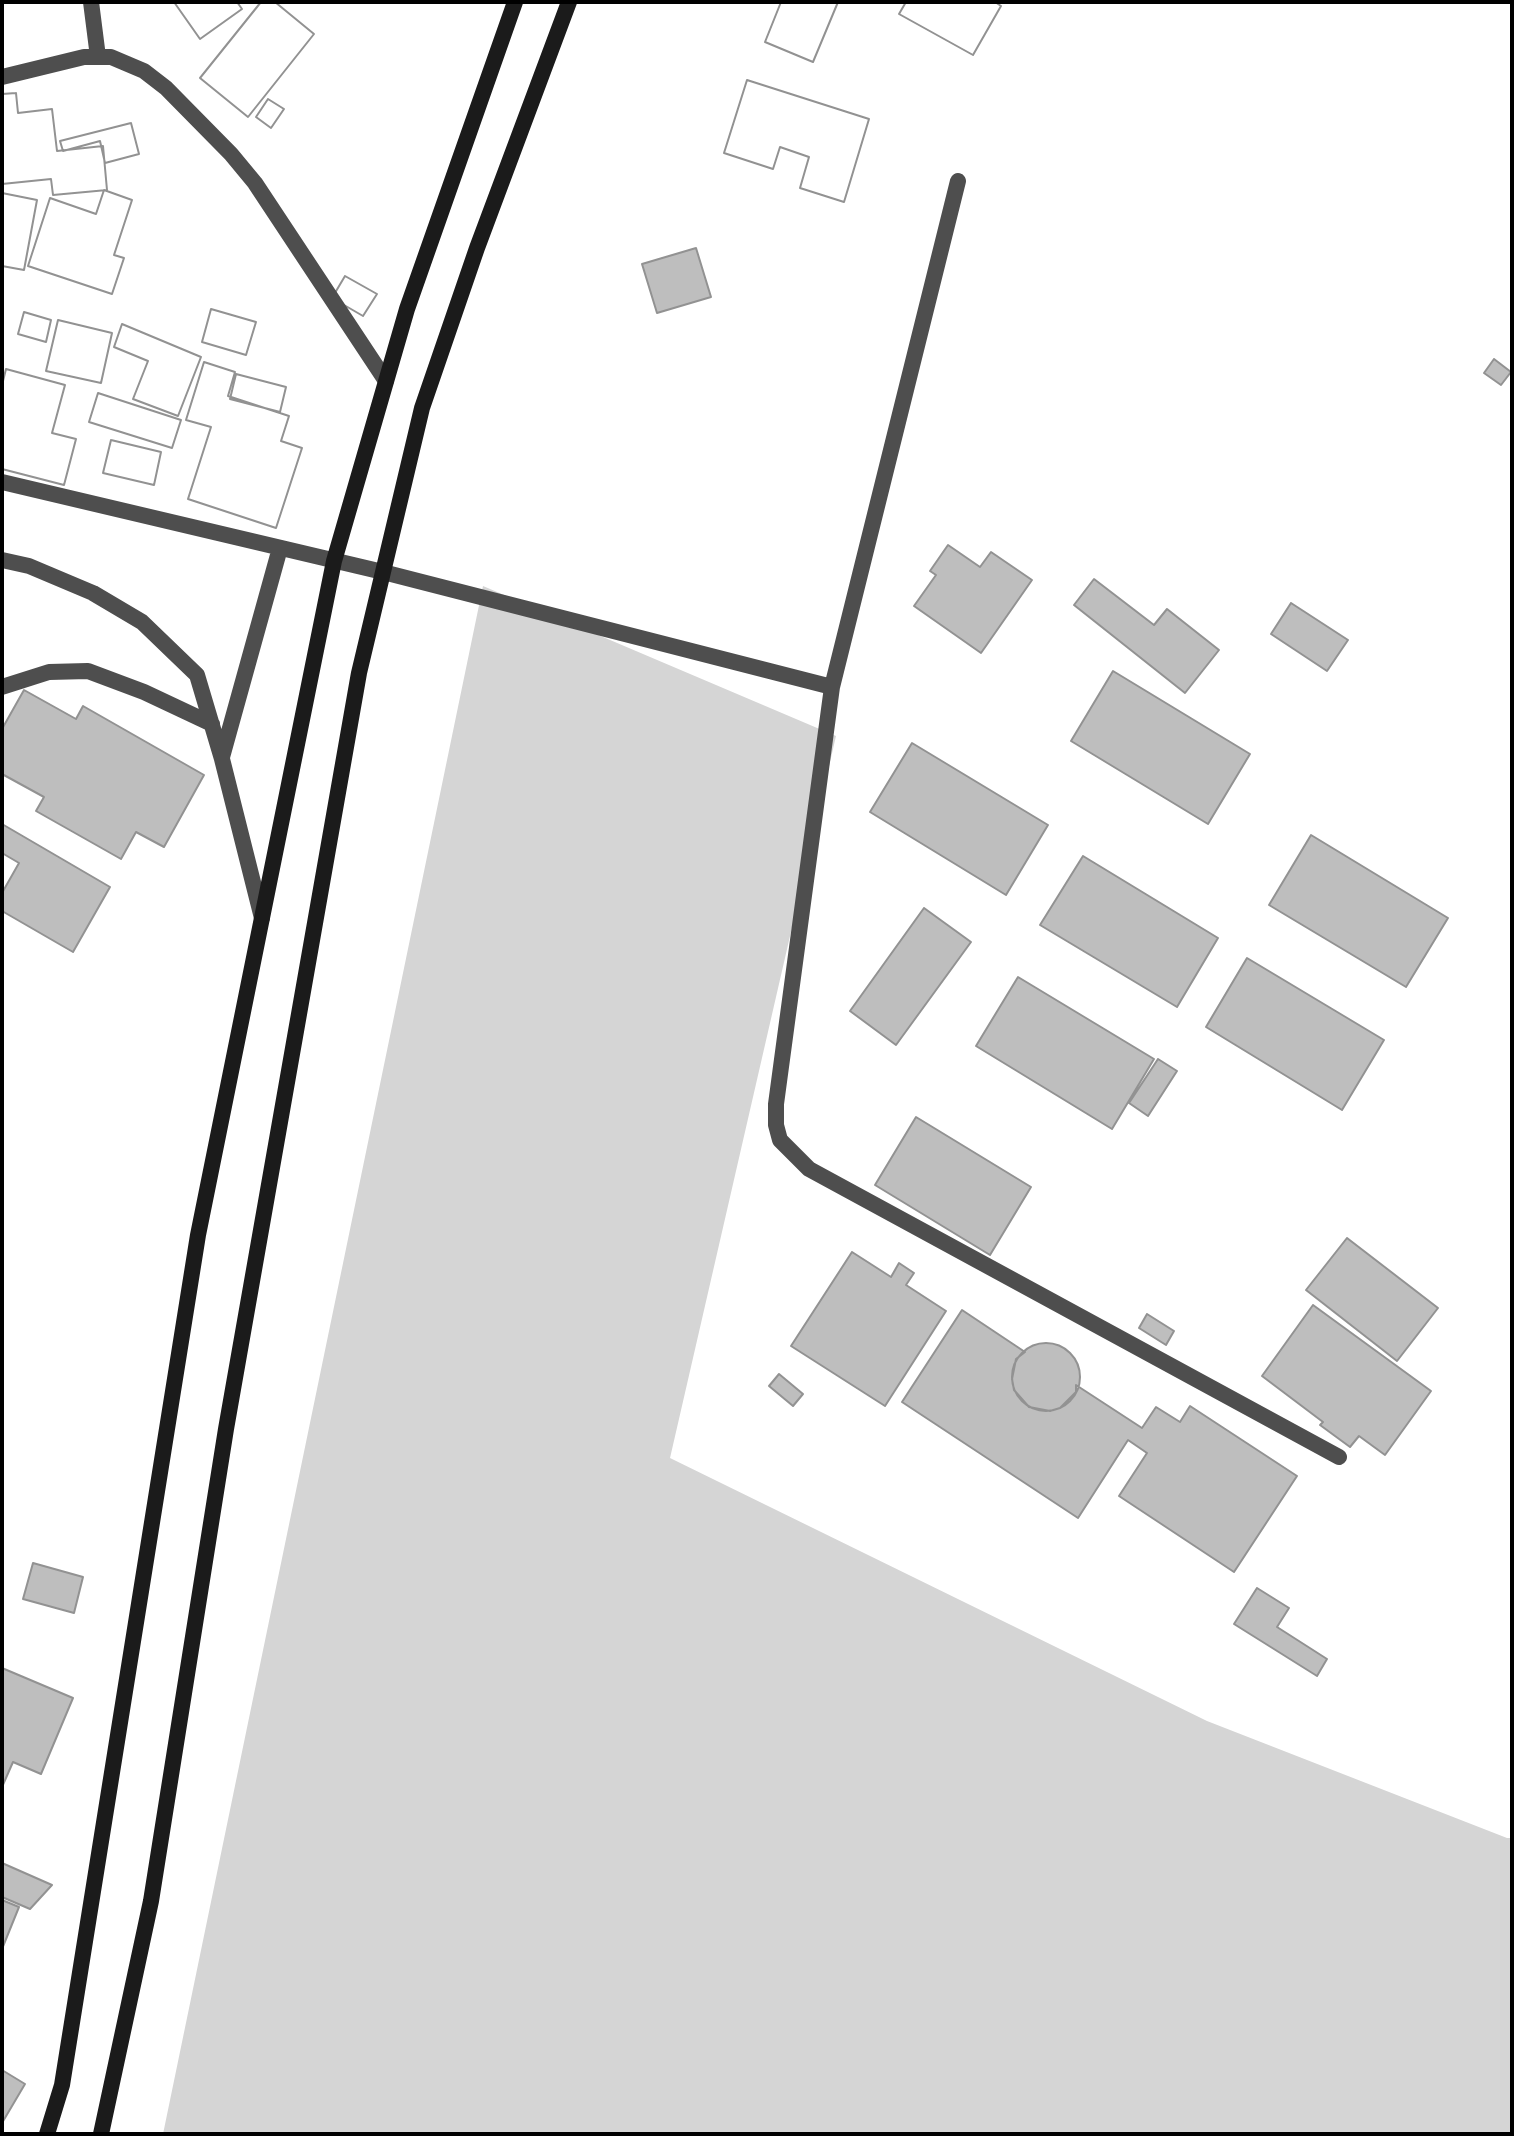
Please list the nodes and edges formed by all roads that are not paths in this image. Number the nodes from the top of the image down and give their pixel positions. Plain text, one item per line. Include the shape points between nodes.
1 (91, 2) edge
2 (515, 2) edge
3 (569, 2) edge
4 (98, 57) junction
5 (2, 77) edge
6 (958, 181) dead end
7 (386, 381) junction
8 (2, 482) edge
9 (280, 548) junction
10 (2, 560) edge
11 (334, 561) junction
12 (383, 572) junction
13 (2, 687) edge
14 (832, 687) junction
15 (212, 724) junction
16 (222, 759) junction
17 (262, 918) junction
18 (1339, 1457) dead end
19 (47, 2134) edge
20 (101, 2134) edge

1 - 4 street
2 - 7 main road
3 - 12 main road via 422,408
4 - 5 street
4 - 7 street via 144,71 231,154
6 - 14 street
7 - 11 main road
8 - 9 street
9 - 11 street
9 - 16 street
10 - 15 street via 93,593 142,622 197,675
11 - 12 street
11 - 17 main road
12 - 14 street
12 - 20 main road via 359,673 234,1381 151,1901
13 - 15 street via 49,672 88,671
14 - 18 street via 776,1104 780,1140 809,1169
15 - 16 street
16 - 17 street
17 - 19 main road via 198,1235 62,2085

